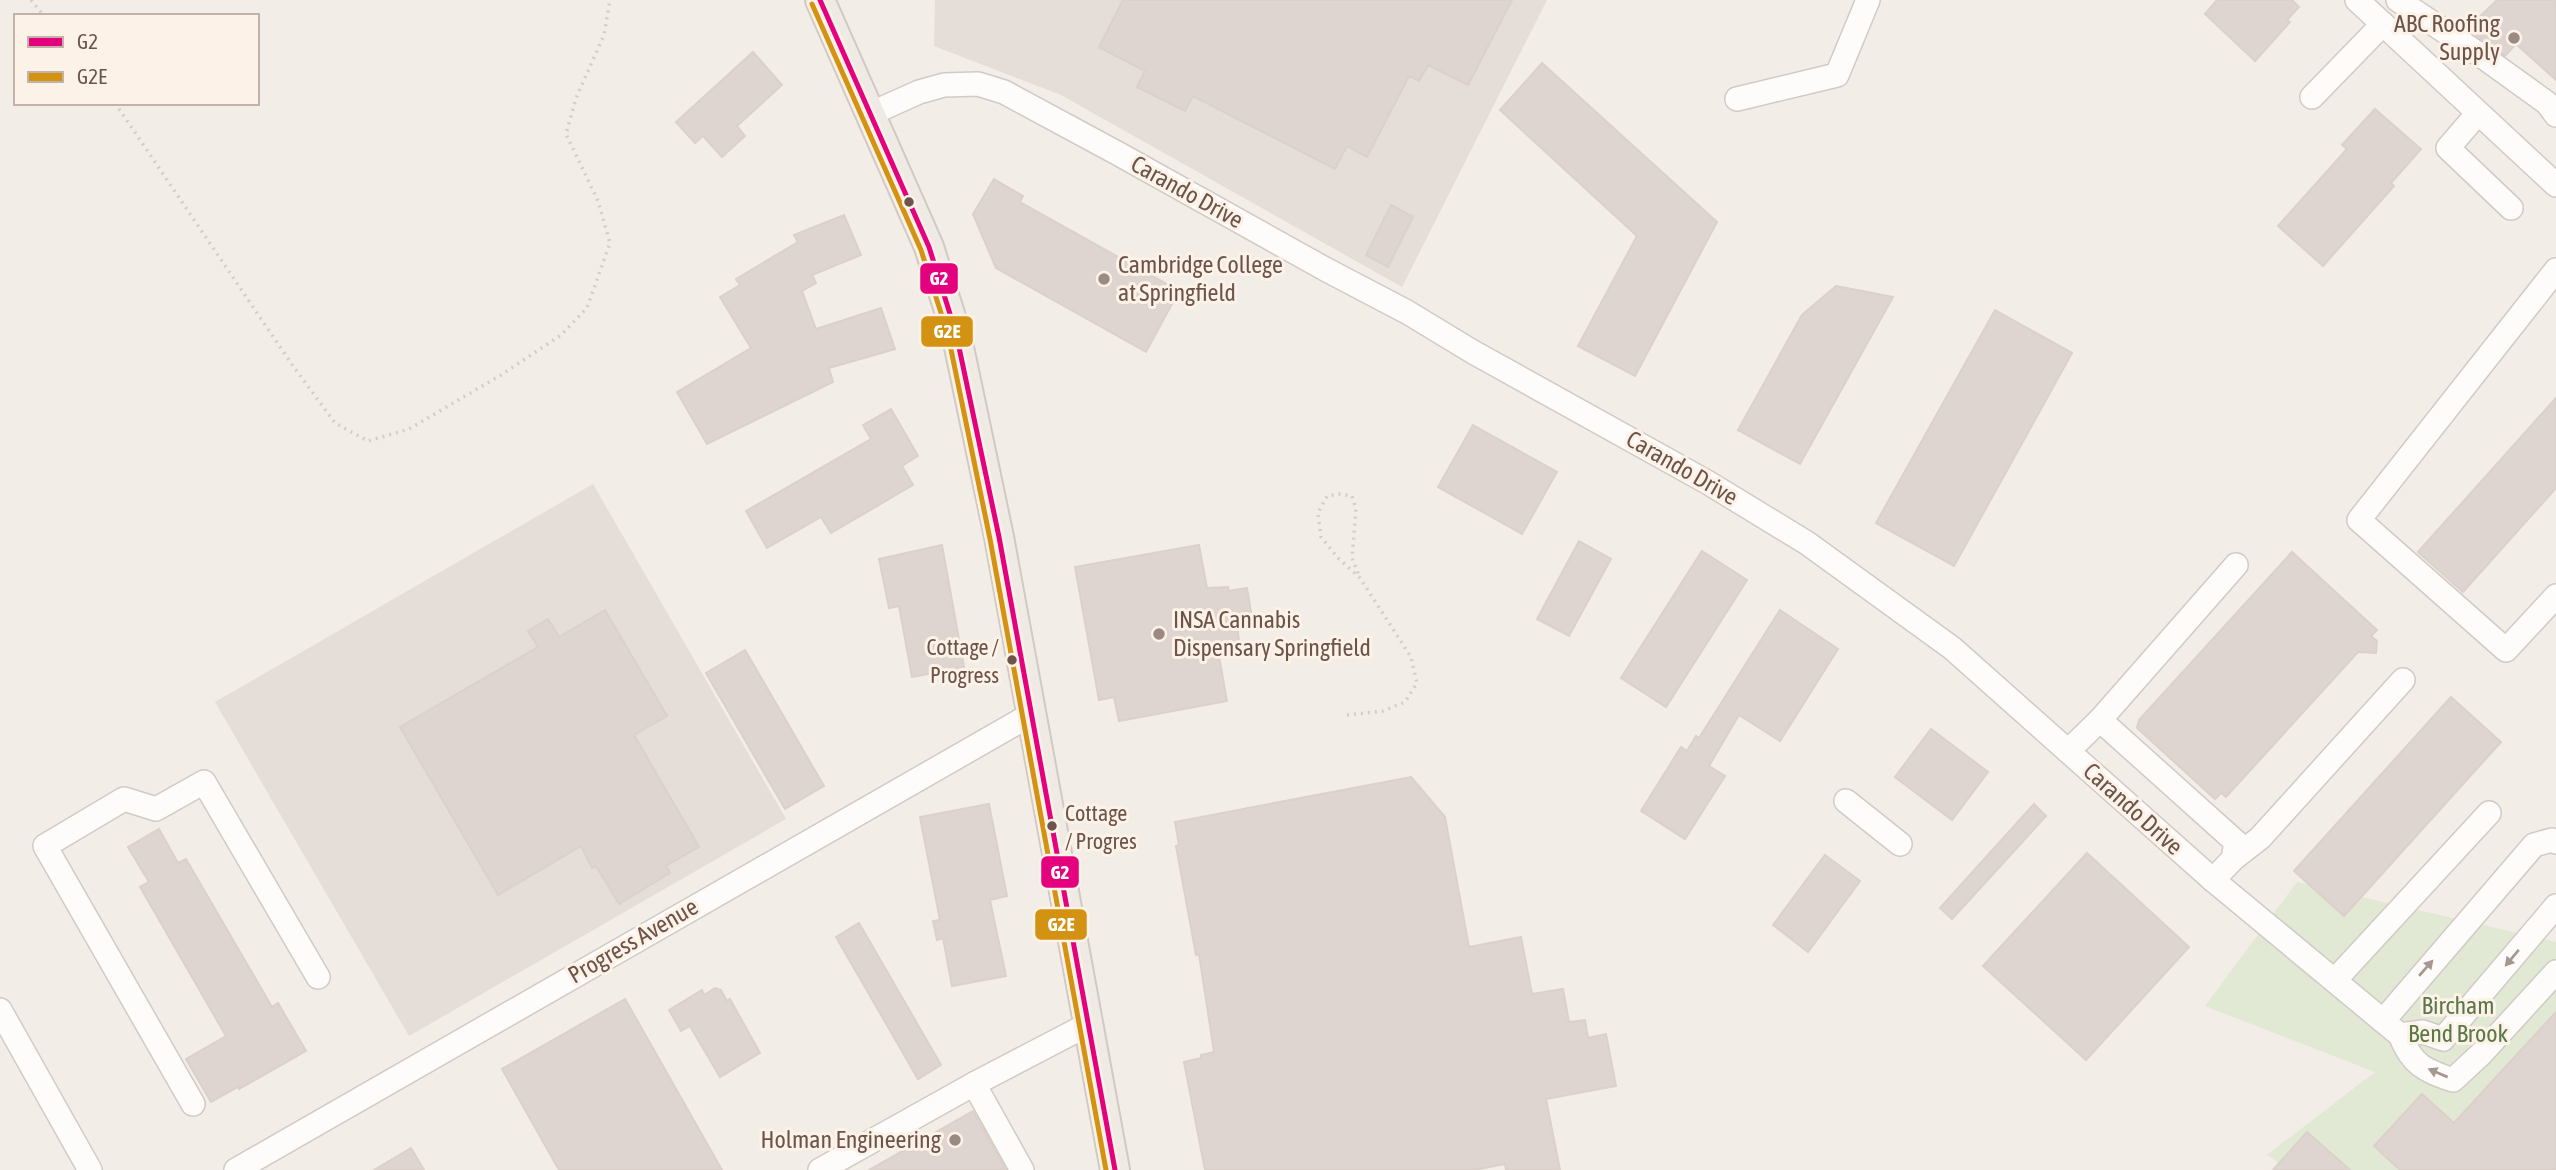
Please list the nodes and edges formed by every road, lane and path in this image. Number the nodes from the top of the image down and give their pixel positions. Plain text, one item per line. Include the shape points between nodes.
1 (31, 0) edge
2 (610, 0) edge
3 (820, 0) edge
4 (1868, 0) edge
5 (2357, 0) edge
6 (2398, 0) edge
7 (42, 14) edge
8 (2383, 24) junction
9 (2312, 97) dead end
10 (1737, 99) dead end
11 (116, 105) edge
12 (2478, 113) junction
13 (870, 114) junction
14 (2556, 115) edge
15 (2556, 185) edge
16 (2511, 208) dead end
17 (2556, 270) edge
18 (2236, 565) dead end
19 (1360, 578) junction
20 (2556, 597) edge
21 (2403, 680) dead end
22 (1032, 714) junction
23 (1347, 715) dead end
24 (2100, 720) junction
25 (2068, 751) junction
26 (1846, 801) dead end
27 (2489, 813) dead end
28 (2556, 842) edge
29 (1899, 844) dead end
30 (2233, 859) junction
31 (2213, 880) junction
32 (2556, 906) edge
33 (2556, 971) edge
34 (318, 977) dead end
35 (2335, 980) junction
36 (0, 1010) edge
37 (1087, 1026) junction
38 (2391, 1028) junction
39 (2444, 1040) junction
40 (2469, 1066) junction
41 (974, 1084) junction
42 (193, 1104) dead end
43 (90, 1170) edge
44 (236, 1170) edge
45 (820, 1170) edge
46 (1022, 1170) edge
47 (1115, 1170) edge

1 - 7 path
2 - 11 path via 604,35 576,98 566,134 598,201 610,243 587,308 561,335 501,375 409,429 368,441 335,423
3 - 13 main road
4 - 10 street via 1837,75
5 - 8 street
6 - 14 street via 2547,103
8 - 9 street
8 - 12 street
12 - 15 street
12 - 16 street via 2448,148
13 - 22 main road via 929,247 956,333
13 - 25 street, Carando Drive via 919,92 953,84 987,86 1026,103 1639,442 1807,543 1952,648
17 - 20 street via 2359,520 2506,650
18 - 24 street
19 - 19 path via 1321,537 1318,513 1327,496 1352,496 1356,509 1352,558
19 - 23 path via 1411,657 1417,683 1405,702 1383,711
21 - 30 street via 2260,838
22 - 37 main road
22 - 44 street, Progress Avenue
24 - 25 street
24 - 30 street via 2236,842
25 - 31 street, Carando Drive
26 - 29 street
27 - 35 street
38 -> 28 street via 2419,975 2534,845
30 - 31 street
31 - 35 street, Carando Drive
32 -> 39 street
33 - 40 street
34 - 42 street via 204,782 156,809 124,799 45,846
35 - 38 street, Carando Drive
36 - 43 street
37 - 41 street
37 - 47 main road
38 - 39 street
40 -> 38 street, Carando Drive via 2453,1080 2437,1074 2409,1056
39 - 40 street
41 - 45 street
41 - 46 street

